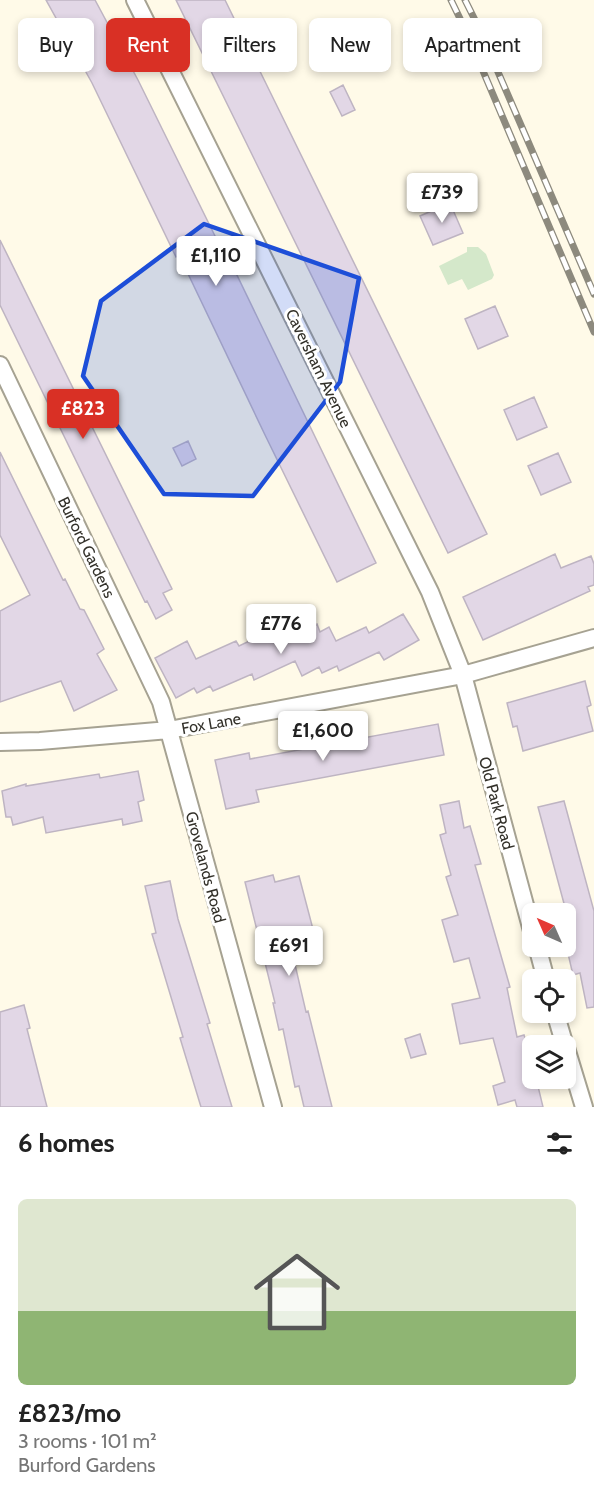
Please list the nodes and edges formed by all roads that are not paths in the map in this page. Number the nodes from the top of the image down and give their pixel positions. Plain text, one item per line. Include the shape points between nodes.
1 (135, 0) edge
2 (0, 365) edge
3 (594, 638) edge
4 (463, 675) junction
5 (169, 730) junction
6 (0, 742) edge
7 (524, 903) edge
8 (576, 1082) edge
9 (273, 1107) edge
10 (584, 1107) edge

1 - 4 street, Caversham Avenue via 430,592
2 - 5 street, Burford Gardens via 161,702
3 - 4 street, Fox Lane
4 - 5 street, Fox Lane
4 - 7 street, Old Park Road
5 - 6 street, Fox Lane
5 - 9 street, Grovelands Road
8 - 10 street

